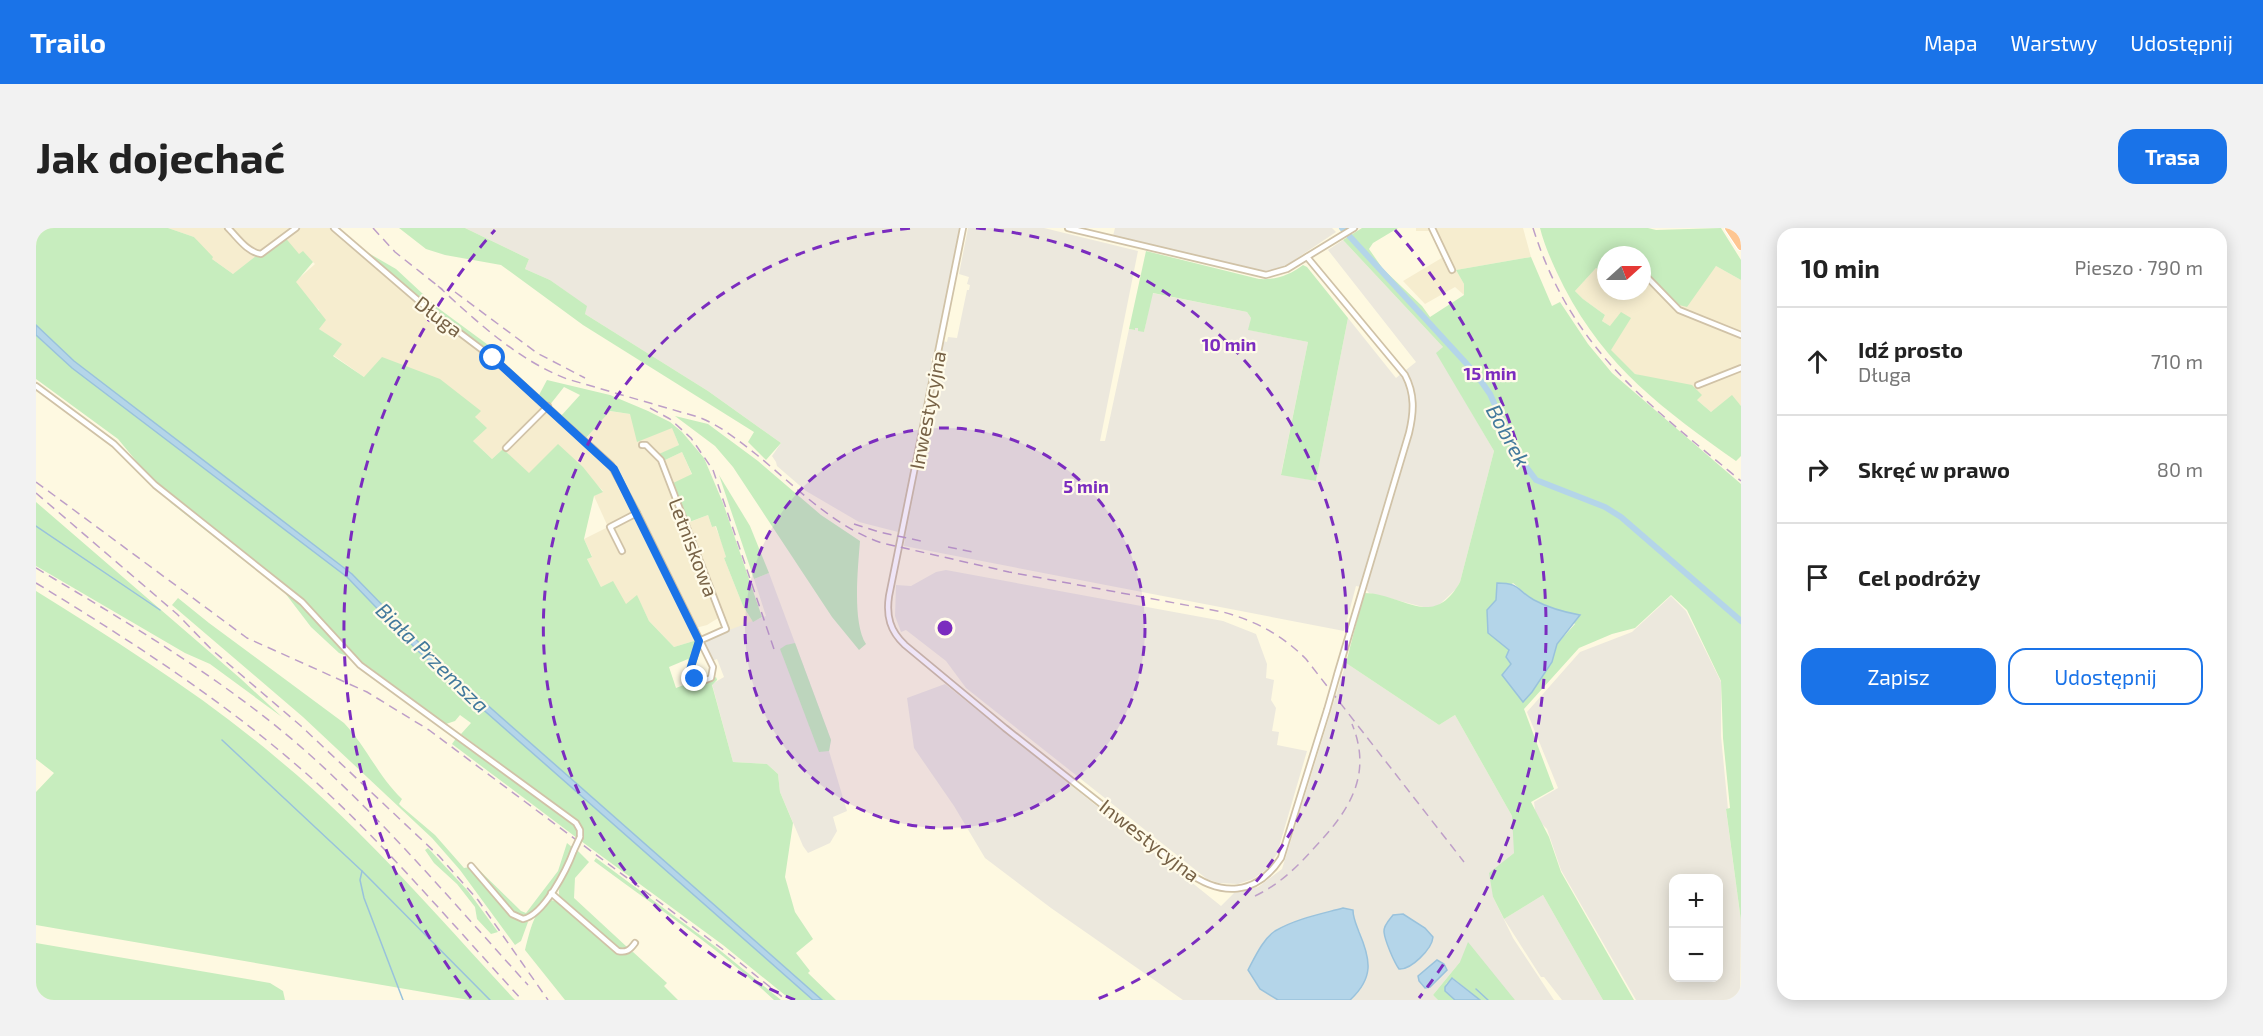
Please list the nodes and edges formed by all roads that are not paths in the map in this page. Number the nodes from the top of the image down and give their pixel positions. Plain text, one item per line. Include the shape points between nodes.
1 (228, 228) edge
2 (296, 228) edge
3 (334, 228) edge
4 (963, 228) edge
5 (1068, 228) edge
6 (1432, 228) edge
7 (1729, 228) edge
8 (1736, 228) edge
9 (1352, 229) edge
10 (1741, 236) edge
11 (1741, 246) edge
12 (1307, 257) junction
13 (1452, 270) dead end
14 (1651, 281) edge
15 (1741, 335) edge
16 (1741, 368) edge
17 (1698, 385) dead end
18 (36, 386) edge
19 (548, 406) junction
20 (642, 445) dead end
21 (506, 448) dead end
22 (637, 513) junction
23 (622, 551) dead end
24 (699, 641) junction
25 (471, 866) dead end
26 (551, 893) junction
27 (635, 944) dead end

1 - 2 street via 254,253 261,254
3 - 19 street, Długa
4 - 12 street, Inwestycyjna, bridge via 889,596 889,619 905,645 1005,728 1186,871 1218,888 1252,885 1281,858 1409,433 1413,404 1405,375
5 - 12 street via 1260,274 1279,273
6 - 13 street
7 - 11 highway
8 - 10 highway
9 - 12 street
14 - 15 street via 1679,310
16 - 17 street
18 - 26 street, bridge via 114,444 155,485 302,602 360,665 576,823 580,837
19 - 21 street
19 - 22 street, Długa via 611,465
20 - 24 street, Letniskowa via 661,460 726,629
22 - 23 street via 610,527
22 - 24 street, Długa
24 - 24 street, Długa via 690,672 695,679 705,681 712,675 713,667
25 - 26 street via 518,919 532,916
26 - 27 street via 618,951 624,952

